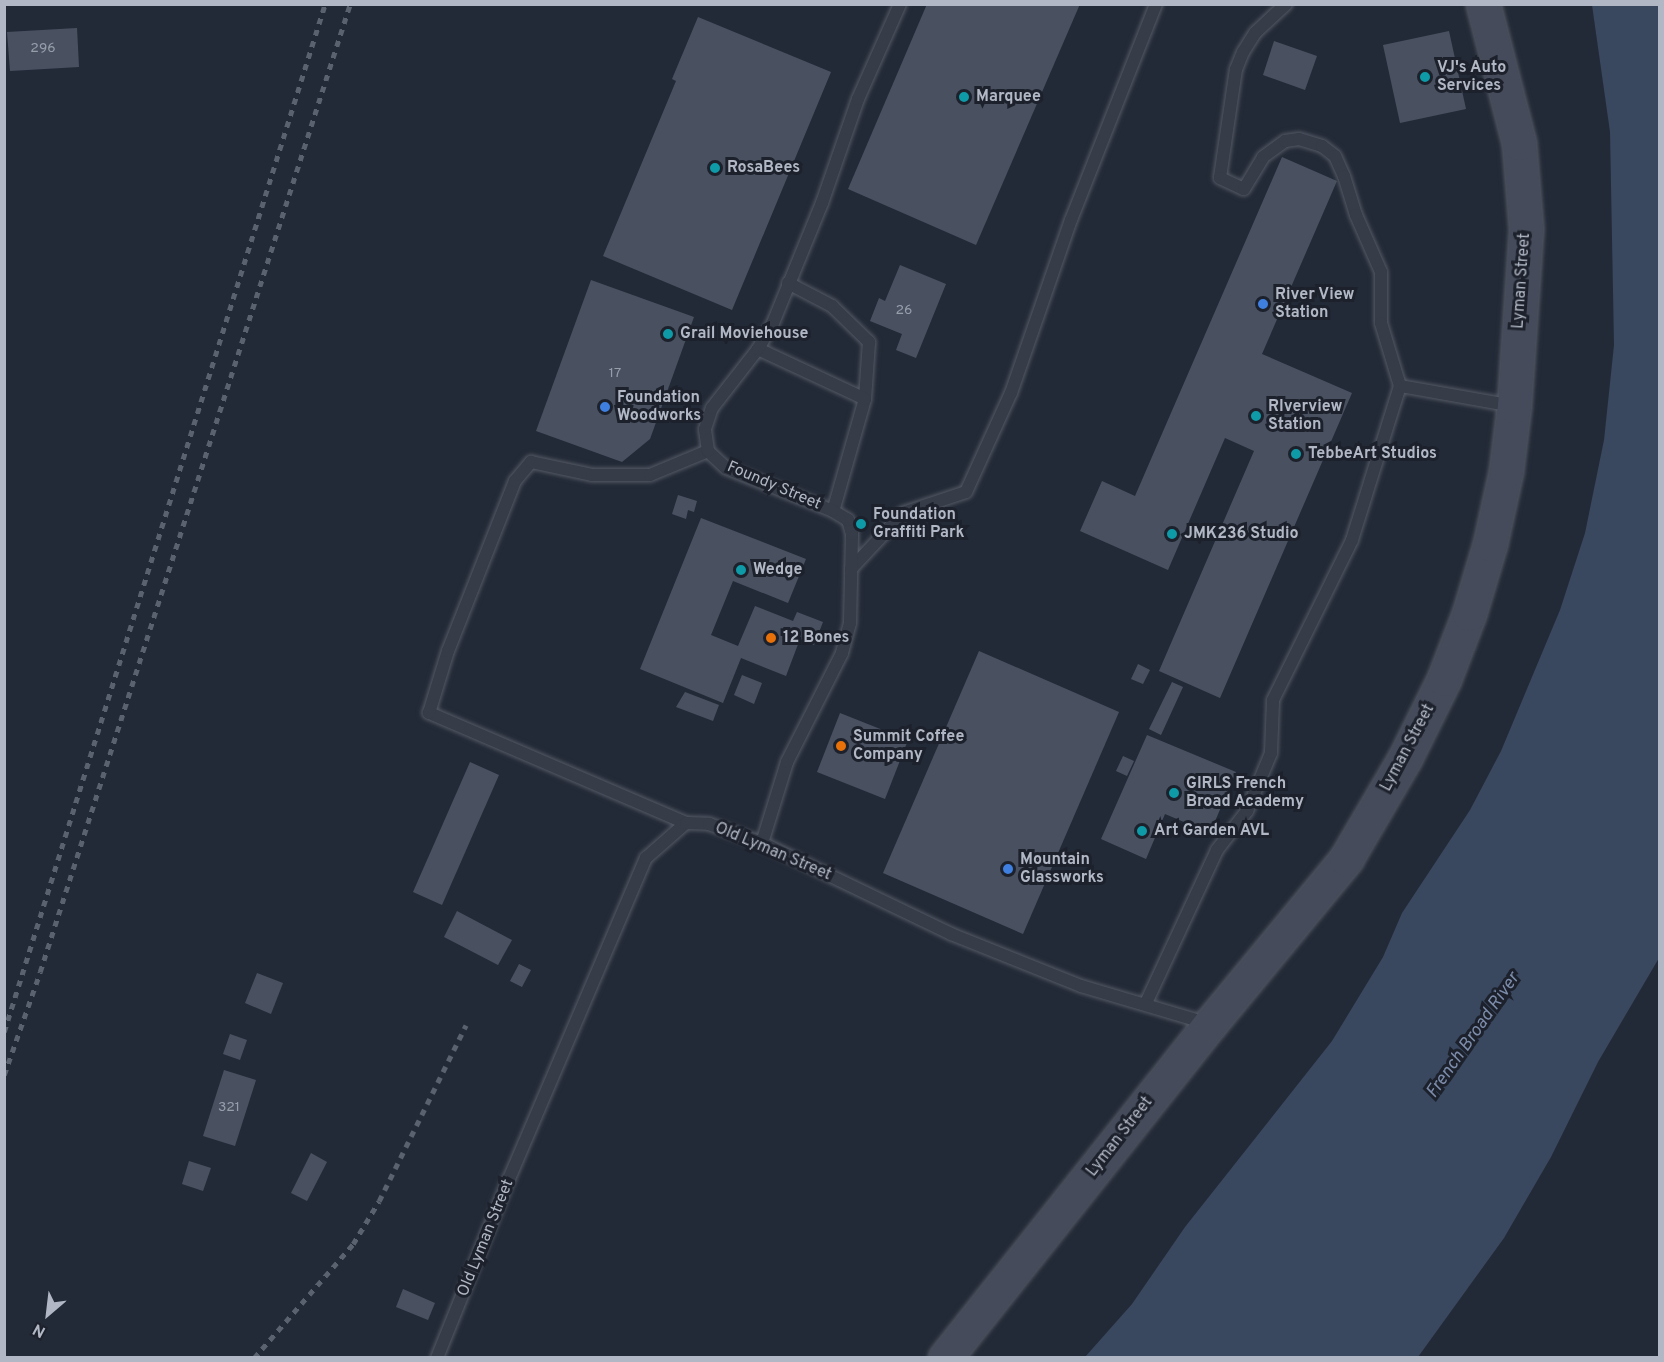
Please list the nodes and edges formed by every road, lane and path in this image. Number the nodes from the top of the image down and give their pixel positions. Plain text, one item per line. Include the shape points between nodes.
1 (900, 4) edge
2 (1156, 4) edge
3 (1286, 4) edge
4 (1484, 4) edge
5 (788, 283) junction
6 (759, 349) junction
7 (1400, 386) junction
8 (865, 399) junction
9 (1514, 406) junction
10 (708, 451) junction
11 (834, 512) junction
12 (851, 569) junction
13 (687, 823) junction
14 (762, 843) junction
15 (1146, 1003) junction
16 (1210, 1024) junction
17 (438, 1358) edge
18 (945, 1358) edge

1 - 5 lane, Foundy Street via 858,99 822,203
2 - 12 lane via 1071,220 1011,393 966,492 903,513
3 - 7 lane via 1255,33 1236,69 1220,178 1244,189 1263,157 1285,141 1310,141 1335,156 1381,272 1381,323
4 - 9 main road, Lyman Street via 1519,143 1526,228
5 - 6 lane, Foundy Street
5 - 8 lane via 832,306 869,342
6 - 8 lane
6 - 10 lane, Foundy Street via 712,408 705,429
7 - 9 lane
7 - 15 lane via 1352,540 1273,700 1271,753 1267,763 1246,811 1217,850
8 - 11 lane
9 - 16 main road, Lyman Street via 1506,471 1469,614 1444,679 1406,758 1346,859
10 - 11 lane, Foundy Street via 726,468
10 - 13 lane via 650,476 592,475 531,462 515,481 448,651 429,713
11 - 12 lane, Foundy Street via 848,520 852,534
12 - 14 lane, Foundy Street via 850,623 842,653 787,762
13 - 14 lane, Old Lyman Street via 709,824
13 - 17 lane, Old Lyman Street via 646,858 509,1179
14 - 15 lane, Old Lyman Street via 951,934 1082,986
15 - 16 lane, Old Lyman Street
16 - 18 main road, Lyman Street

